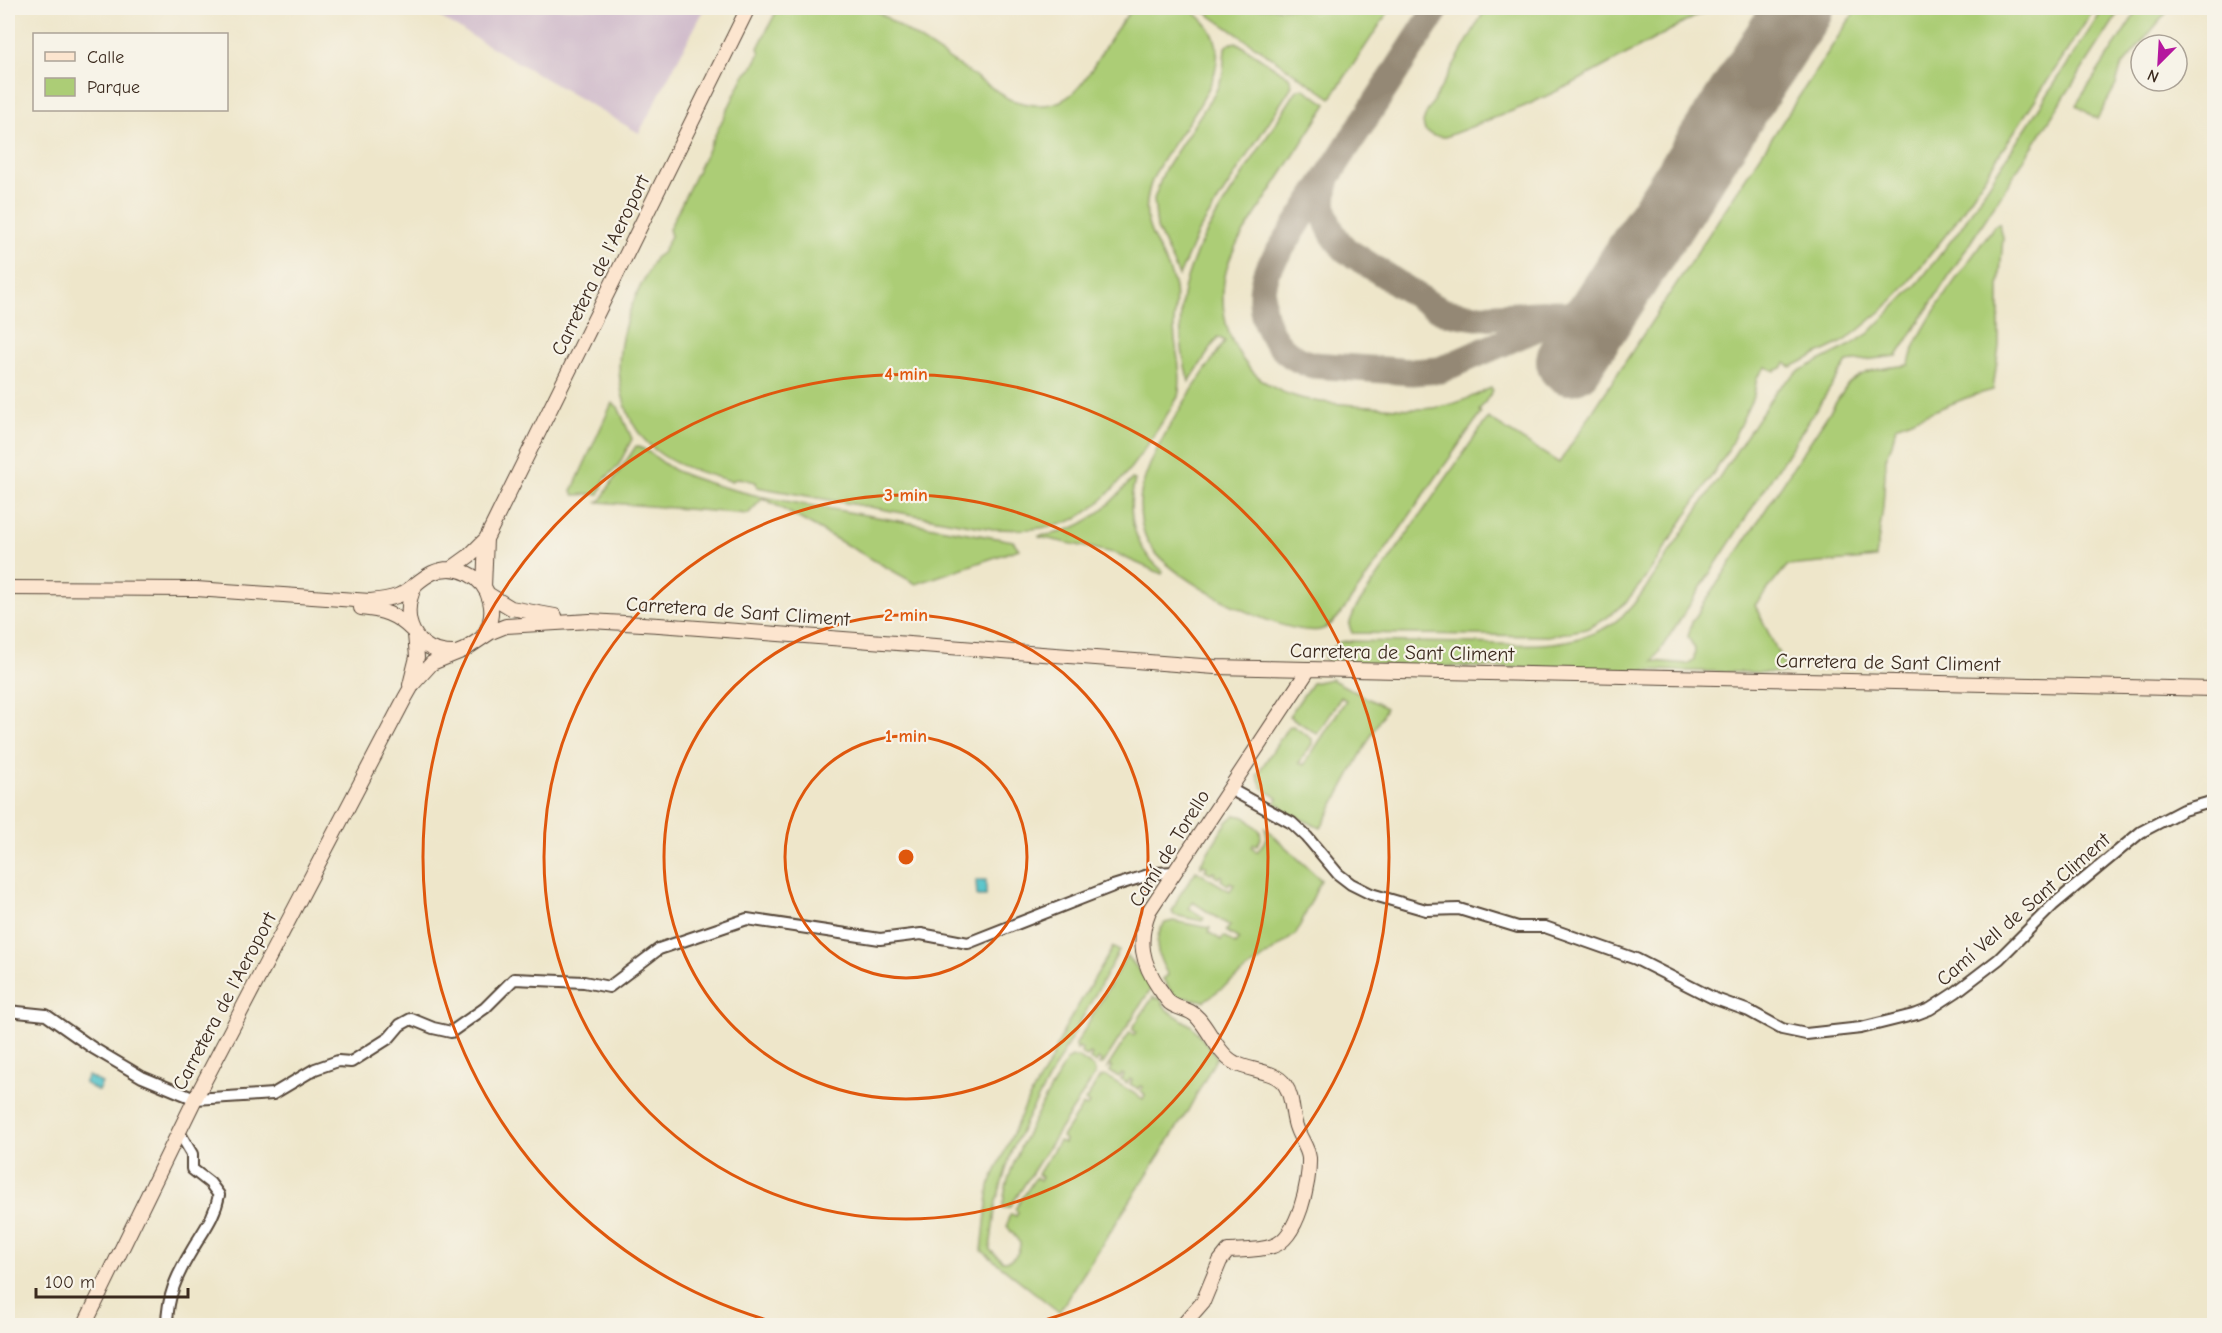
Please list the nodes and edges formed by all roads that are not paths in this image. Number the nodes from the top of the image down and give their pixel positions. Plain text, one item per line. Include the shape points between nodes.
1 (748, 8) edge
2 (486, 539) junction
3 (451, 569) junction
4 (415, 586) junction
5 (8, 588) edge
6 (164, 590) junction
7 (486, 591) junction
8 (590, 621) junction
9 (414, 632) junction
10 (480, 640) junction
11 (455, 652) junction
12 (1309, 669) junction
13 (2214, 689) edge
14 (405, 698) junction
15 (1230, 789) junction
16 (2214, 801) edge
17 (1175, 872) junction
18 (8, 1011) edge
19 (195, 1099) junction
20 (179, 1132) junction
21 (84, 1326) edge
22 (167, 1326) edge
23 (1182, 1326) edge

1 - 2 main road, Carretera de l'Aeroport
2 - 3 main road, Carretera de l'Aeroport
2 - 7 main road, Carretera de l'Aeroport
3 - 4 main road via 434,572
3 - 7 main road via 468,573
4 - 6 main road via 398,596 370,601
4 - 9 main road via 408,608
5 - 6 main road
6 - 9 main road via 384,610
7 - 8 main road via 499,602 521,611
7 - 10 main road via 491,603 490,623
8 - 10 main road via 506,626
8 - 12 main road, Carretera de Sant Climent via 1182,666
9 - 11 main road via 428,647
9 - 14 main road via 417,657
10 - 11 main road
11 - 14 main road via 432,663
12 - 13 main road, Carretera de Sant Climent
12 - 15 main road, Camí de Torello
14 - 19 main road, Carretera de l'Aeroport
15 - 16 street, Camí Vell de Sant Climent via 1292,823 1338,874 1371,894 1426,910 1459,909 1518,927 1545,927 1641,962 1782,1029 1806,1034 1861,1028 1930,1009 1999,958 2061,898 2141,832 2183,810
15 - 17 main road, Camí de Torello
17 - 19 street via 1155,873 1113,886 968,943 921,934 880,939 747,919 659,949 609,987 514,979 485,1008 451,1032 411,1019 351,1062 339,1060 315,1069 273,1094
17 - 23 main road, Camí de Torello via 1147,918 1142,949 1146,966 1170,1002 1193,1013 1232,1061 1282,1082 1309,1159 1299,1213 1285,1240 1274,1246 1228,1251 1203,1302
18 - 19 street via 46,1015 141,1077
19 - 20 main road, Carretera de l'Aeroport
20 - 21 main road, Carretera de l'Aeroport
20 - 22 street via 192,1154 192,1169 219,1195 207,1229 177,1278 167,1306

